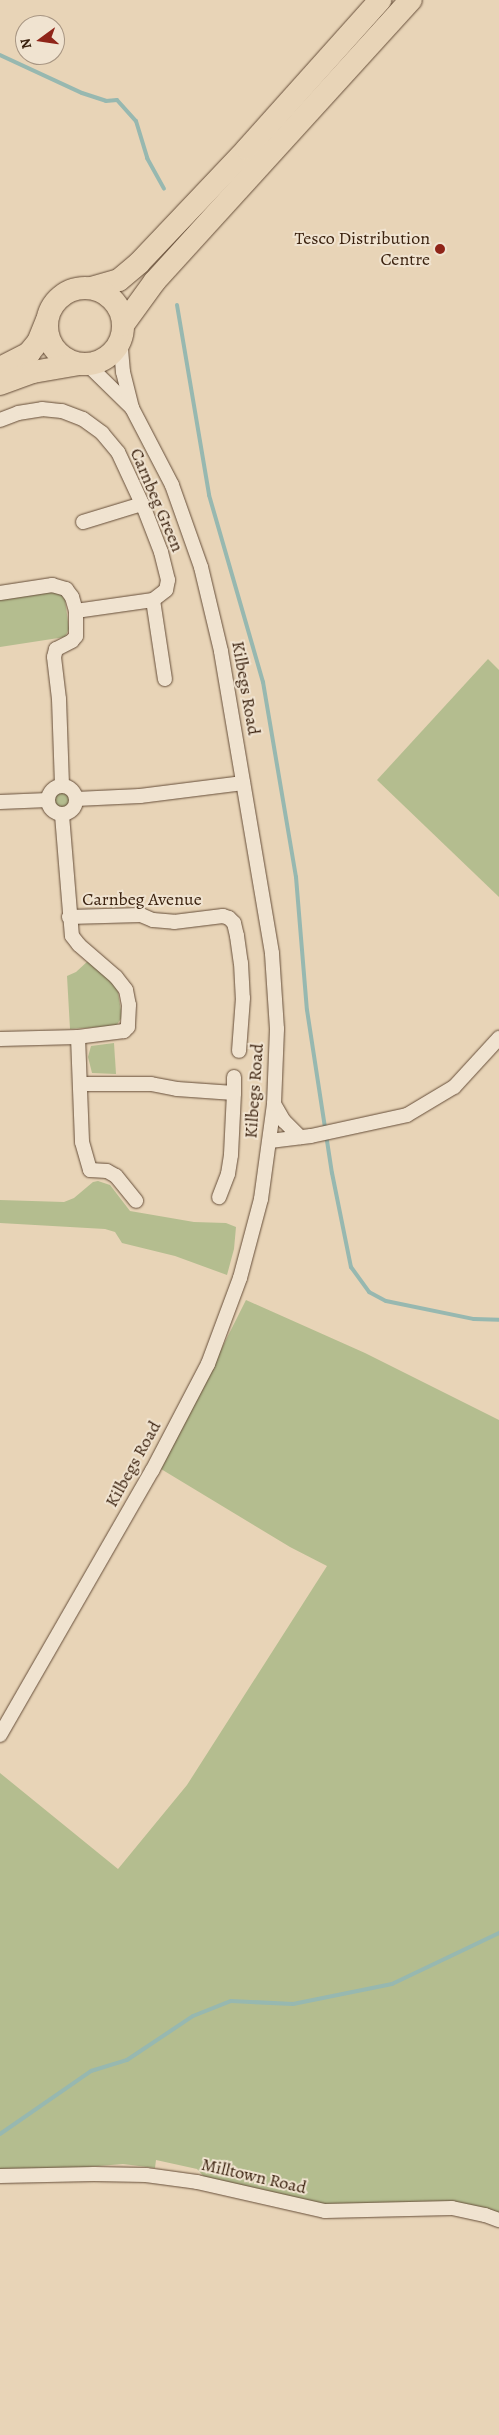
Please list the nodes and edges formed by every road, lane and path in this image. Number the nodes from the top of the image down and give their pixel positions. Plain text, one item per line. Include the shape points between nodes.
1 (380, 0) edge
2 (411, 0) edge
3 (91, 288) junction
4 (47, 320) junction
5 (122, 333) junction
6 (83, 364) junction
7 (0, 368) edge
8 (0, 384) edge
9 (132, 408) junction
10 (0, 420) edge
11 (142, 504) junction
12 (83, 522) dead end
13 (0, 593) edge
14 (153, 600) junction
15 (76, 611) junction
16 (165, 680) dead end
17 (243, 783) junction
18 (62, 786) junction
19 (76, 799) junction
20 (48, 800) junction
21 (0, 802) edge
22 (62, 814) junction
23 (69, 917) junction
24 (78, 1037) junction
25 (499, 1038) edge
26 (0, 1039) edge
27 (239, 1051) dead end
28 (234, 1077) dead end
29 (80, 1084) junction
30 (234, 1093) junction
31 (274, 1104) junction
32 (305, 1137) junction
33 (270, 1141) junction
34 (219, 1197) dead end
35 (136, 1201) dead end
36 (0, 1735) edge
37 (0, 2176) edge
38 (499, 2220) edge

1 - 3 highway via 247,149 139,263 119,280
2 - 5 highway via 155,281
3 - 4 highway via 80,288 61,296
3 - 5 highway via 113,301 120,312
4 - 6 highway via 47,332 58,353
4 - 7 highway via 38,342 28,353
5 - 6 highway via 104,360
5 - 9 street, Kilbegs Road via 124,372
6 - 8 highway via 33,372
6 - 9 street, Kilbegs Road
9 - 17 street, Kilbegs Road via 172,485 202,567 222,651
10 - 11 street, Carnbeg Green via 42,409 83,420 110,441 125,464
11 - 12 street
11 - 14 street, Carnbeg Green via 168,580 166,590
13 - 15 street via 58,586 70,592
14 - 15 street
14 - 16 street
15 - 18 street via 74,639 56,649 54,657
17 - 19 street via 140,796
17 - 31 street, Kilbegs Road via 272,952 277,1029
18 - 19 street via 70,788
18 - 20 street via 54,788
19 - 22 street via 74,808
20 - 21 street
20 - 22 street via 50,808
22 - 23 street, Carnbeg Avenue
23 - 24 street, Carnbeg Avenue via 74,941 116,977 126,990 129,1005 128,1027 124,1031
23 - 27 street, Carnbeg Avenue via 141,915 168,922 229,918 234,923 241,963 243,998
24 - 26 street
24 - 29 street
25 - 32 street via 454,1087 407,1115
28 - 30 street
29 - 30 street via 151,1084
29 - 35 street via 85,1175 108,1171
30 - 34 street via 231,1155
31 - 32 street via 284,1120
31 - 33 street, Kilbegs Road
32 - 33 street
33 - 36 street, Kilbegs Road via 261,1200 240,1278 208,1364 152,1471
37 - 38 street, Milltown Road via 146,2175 197,2182 325,2211 452,2208

